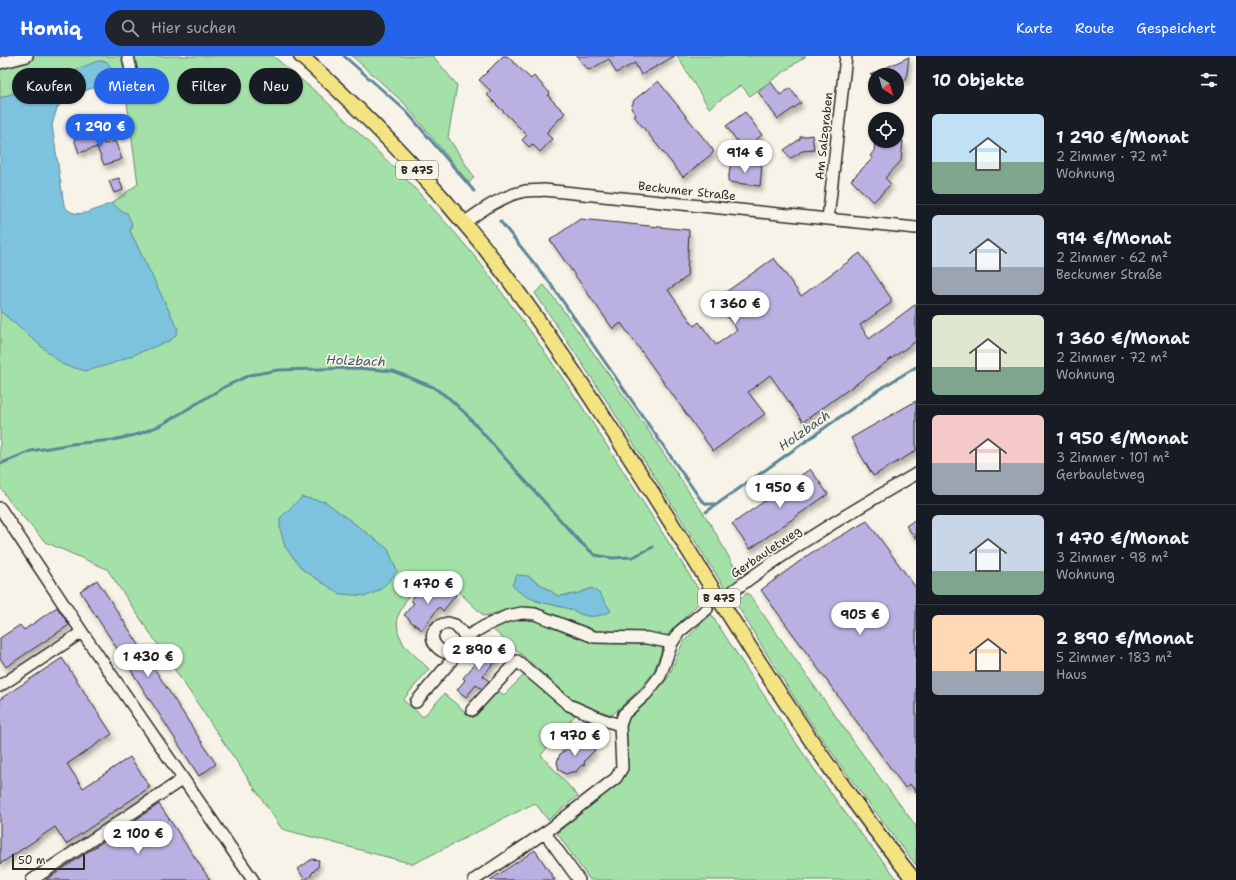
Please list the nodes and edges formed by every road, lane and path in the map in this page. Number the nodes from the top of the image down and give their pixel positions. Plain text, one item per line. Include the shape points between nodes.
1 (27, 56) edge
2 (128, 56) edge
3 (301, 56) edge
4 (846, 56) edge
5 (0, 62) edge
6 (130, 68) edge
7 (828, 219) junction
8 (464, 223) junction
9 (916, 228) edge
10 (916, 474) edge
11 (0, 508) edge
12 (733, 591) tunnel mouth
13 (707, 609) tunnel mouth
14 (82, 632) junction
15 (466, 637) junction
16 (672, 643) junction
17 (452, 655) junction
18 (0, 686) edge
19 (416, 702) dead end
20 (472, 710) dead end
21 (620, 725) junction
22 (183, 779) junction
23 (548, 831) junction
24 (32, 880) edge
25 (253, 880) edge
26 (474, 880) edge
27 (579, 880) edge
28 (914, 880) edge

1 - 5 street
2 - 6 street
3 - 8 main road, B 475 via 368,119
4 - 7 street, Am Salzgraben
7 - 8 street, Beckumer Straße via 544,190 508,196
7 - 9 street, Beckumer Straße
8 - 28 main road, B 475 via 553,341 785,702 833,773
10 - 12 street, Gerbauletweg via 765,566
11 - 14 street
13 - 16 street via 680,632
14 - 18 street
14 - 22 street
15 - 16 street via 507,616 522,613 535,614 594,637 647,638
15 - 17 street via 466,646 461,652
15 - 17 street via 455,625 448,623 440,624 434,630 433,642 438,648
16 - 21 street via 660,676 646,694 624,714
17 - 19 street via 451,661
20 - 21 street via 517,661 569,705 601,720
21 - 23 street via 622,768 616,778
22 - 24 street
22 - 25 street
23 - 26 street
23 - 27 street

